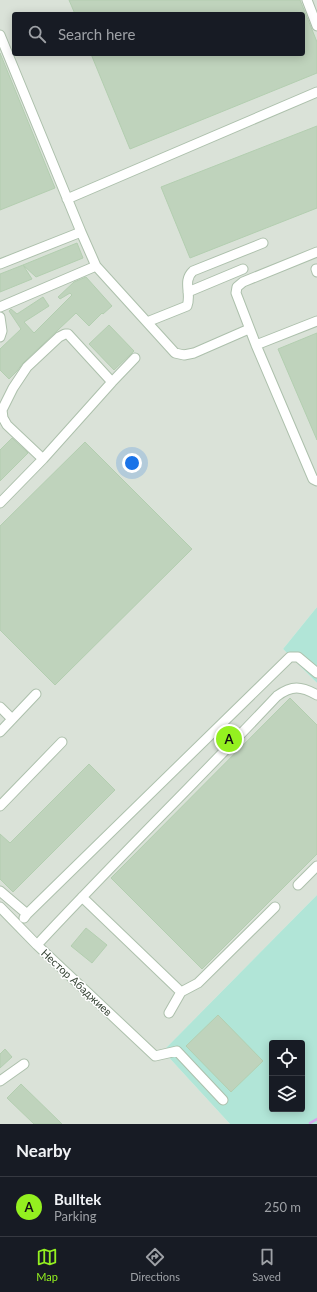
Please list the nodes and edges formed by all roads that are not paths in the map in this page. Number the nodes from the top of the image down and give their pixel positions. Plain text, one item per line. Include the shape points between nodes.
1 (307, 0) edge
2 (317, 26) edge
3 (0, 35) edge
4 (317, 92) edge
5 (67, 199) junction
6 (81, 232) junction
7 (263, 243) dead end
8 (317, 252) edge
9 (0, 264) edge
10 (96, 266) junction
11 (243, 269) dead end
12 (188, 292) junction
13 (0, 307) edge
14 (0, 317) edge
15 (317, 321) edge
16 (147, 322) junction
17 (249, 329) junction
18 (0, 337) edge
19 (256, 345) junction
20 (135, 358) dead end
21 (112, 382) junction
22 (43, 459) junction
23 (317, 481) edge
24 (0, 503) edge
25 (317, 673) edge
26 (36, 694) dead end
27 (317, 695) edge
28 (0, 707) edge
29 (12, 719) junction
30 (0, 732) edge
31 (62, 742) dead end
32 (0, 806) edge
33 (317, 866) edge
34 (298, 885) dead end
35 (0, 891) edge
36 (82, 897) junction
37 (0, 907) edge
38 (275, 907) dead end
39 (27, 914) junction
40 (17, 925) junction
41 (37, 945) junction
42 (181, 992) junction
43 (169, 1013) dead end
44 (24, 1064) dead end
45 (0, 1081) edge
46 (223, 1100) dead end

1 - 2 street
3 - 5 street
4 - 5 street
5 - 6 street
6 - 9 street
6 - 10 street
7 - 12 street via 193,271 187,279
8 - 17 street via 243,282 237,287 236,293
10 - 13 street
10 - 16 street
11 - 12 street
12 - 16 street via 187,306
14 - 18 street
15 - 19 street
16 - 17 street via 175,353 184,355
17 - 19 street
19 - 23 street via 313,479
20 - 21 street
21 - 22 street
21 - 22 street via 68,334 59,337 27,367 2,410 3,418
22 - 24 street
25 - 39 street via 298,657 290,657
26 - 29 street
27 - 36 street via 302,688 287,689 277,696
28 - 29 street
29 - 30 street
31 - 32 street
33 - 34 street
35 - 39 street
36 - 41 street
36 - 42 street
37 - 40 street, Нестор Абаджиев
38 - 42 street via 198,983
39 - 40 street
40 - 41 street, Нестор Абаджиев
41 - 46 street, Нестор Абаджиев via 155,1056 177,1051
42 - 43 street
44 - 45 street

